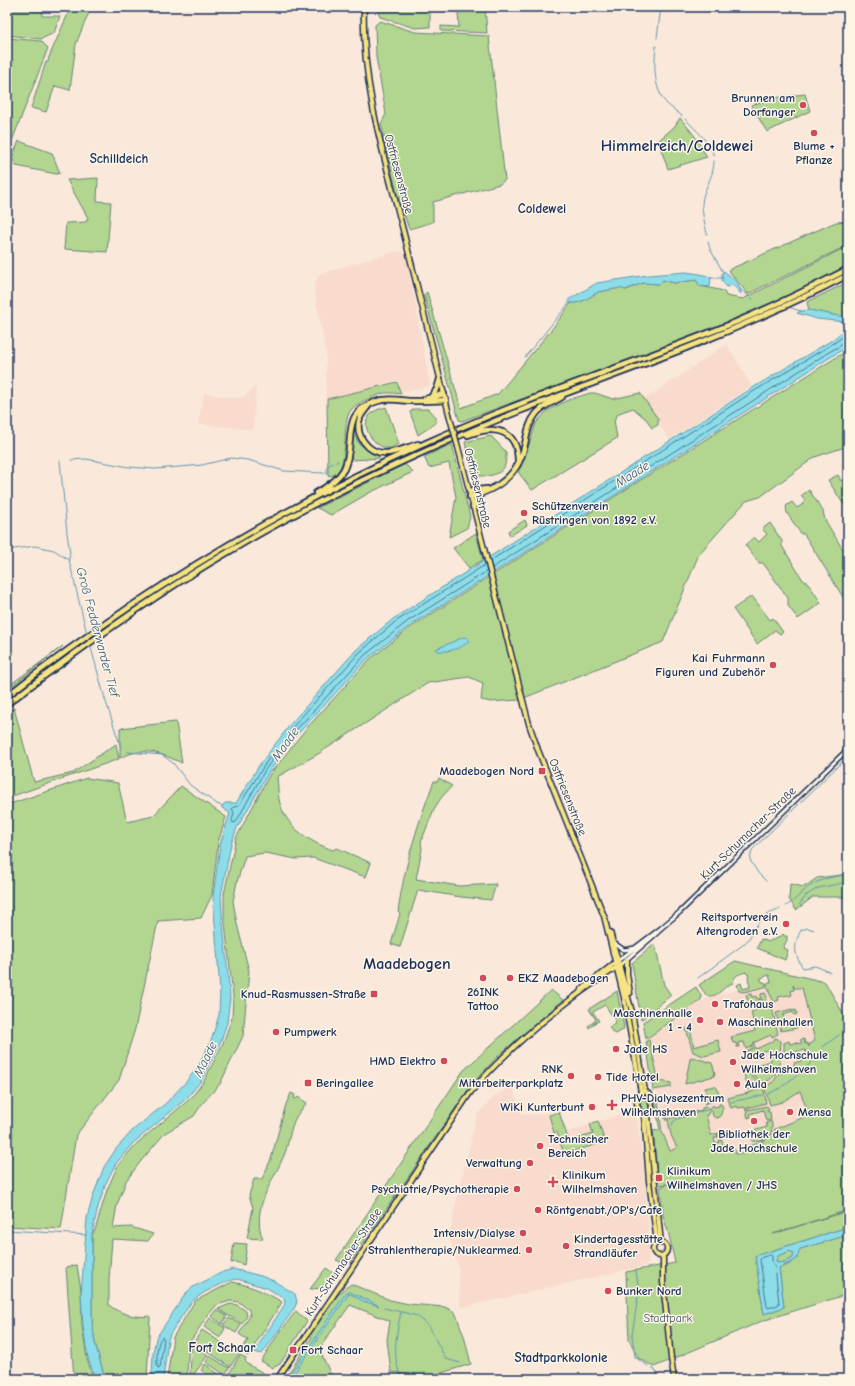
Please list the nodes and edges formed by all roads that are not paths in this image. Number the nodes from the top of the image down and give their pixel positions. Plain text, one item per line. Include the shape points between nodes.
1 (364, 7) edge
2 (848, 269) edge
3 (848, 275) edge
4 (440, 379) junction
5 (566, 393) junction
6 (444, 394) junction
7 (431, 397) junction
8 (422, 400) junction
9 (446, 400) junction
10 (370, 404) junction
11 (426, 443) junction
12 (440, 444) junction
13 (518, 465) junction
14 (489, 489) junction
15 (469, 491) junction
16 (481, 494) junction
17 (470, 497) junction
18 (307, 501) junction
19 (473, 507) junction
20 (7, 696) edge
21 (7, 704) edge
22 (848, 749) edge
23 (604, 916) junction
24 (660, 929) junction
25 (614, 943) junction
26 (637, 947) junction
27 (627, 960) junction
28 (618, 964) junction
29 (604, 977) junction
30 (619, 978) junction
31 (572, 999) junction
32 (632, 1012) junction
33 (643, 1092) junction
34 (646, 1115) junction
35 (659, 1243) junction
36 (661, 1256) junction
37 (277, 1379) edge
38 (674, 1379) edge

1 - 4 main road, Ostfriesenstraße via 366,71 373,114
2 - 11 highway via 738,321 510,408
3 - 5 highway via 740,326
4 - 6 main road, Ostfriesenstraße
4 - 7 highway
5 - 12 highway
5 - 13 highway via 540,410 533,419
6 - 7 highway
6 - 9 main road, Ostfriesenstraße
7 - 8 highway
8 - 9 highway
8 - 10 highway via 384,400
9 - 15 main road, Ostfriesenstraße, bridge
10 - 11 highway via 358,425 361,437 368,447 386,453
10 - 18 highway via 360,410 353,420 347,459 340,475
11 - 18 highway
12 - 13 highway via 448,444 485,430 500,431 516,444
12 - 21 highway via 329,497 235,548 99,636
13 - 14 highway via 508,478
14 - 15 highway
14 - 16 highway
15 - 17 main road, Ostfriesenstraße
16 - 17 highway
16 - 19 highway
17 - 19 main road, Ostfriesenstraße
18 - 20 highway via 192,567 96,630
19 - 23 main road, Ostfriesenstraße via 535,742
22 - 24 street, Kurt-Schumacher-Straße
23 - 25 main road
23 - 28 main road, Ostfriesenstraße
24 - 26 street, Kurt-Schumacher-Straße
24 - 27 street, Kurt-Schumacher-Straße via 656,936
25 - 26 street via 624,950
25 - 28 main road
26 - 28 street, Kurt-Schumacher-Straße
27 - 28 street, Kurt-Schumacher-Straße
27 - 32 main road
28 - 29 main road, Kurt-Schumacher-Straße
28 - 30 main road
28 - 31 main road, Kurt-Schumacher-Straße via 590,982
28 - 32 main road
29 - 30 main road via 613,975
29 - 31 main road, Kurt-Schumacher-Straße
30 - 33 main road
31 - 37 main road, Kurt-Schumacher-Straße via 491,1068 470,1093
32 - 33 main road
33 - 34 main road via 637,1099 639,1111
33 - 34 main road via 650,1094 652,1107 652,1112
34 - 35 main road
35 - 36 main road via 666,1248 666,1252
35 - 36 main road via 654,1246 653,1251
36 - 38 main road

